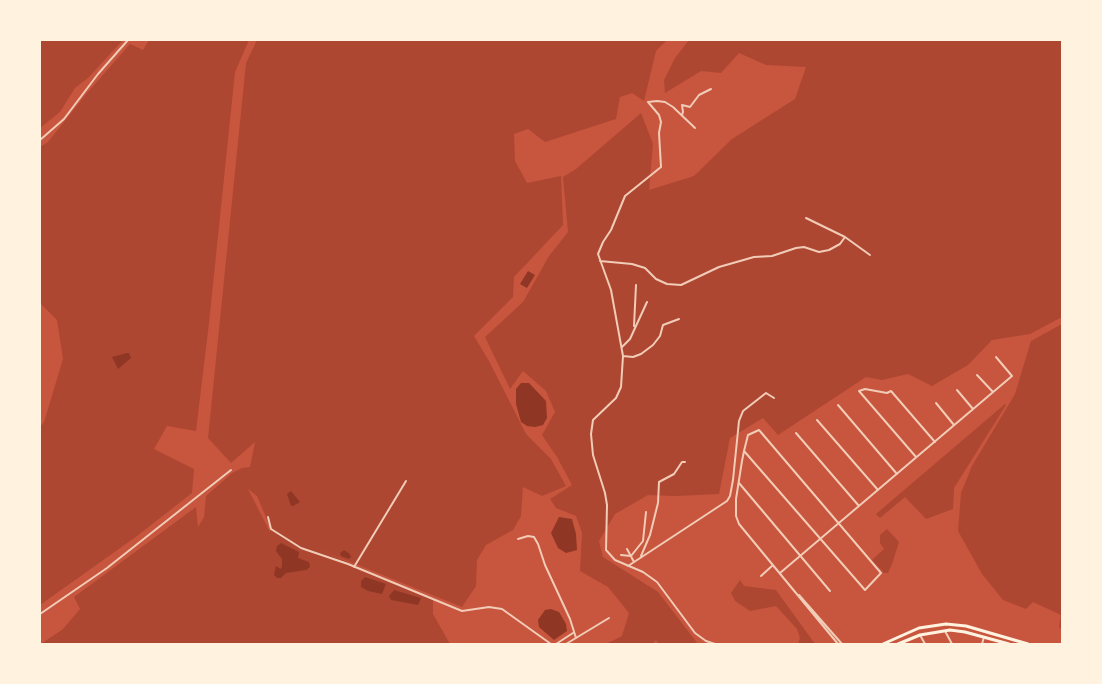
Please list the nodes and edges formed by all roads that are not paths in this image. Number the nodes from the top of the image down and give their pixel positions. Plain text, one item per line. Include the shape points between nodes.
1 (128, 40) edge
2 (711, 89) dead end
3 (682, 115) junction
4 (695, 128) dead end
5 (40, 140) edge
6 (806, 218) dead end
7 (846, 237) junction
8 (870, 255) dead end
9 (600, 261) junction
10 (636, 285) dead end
11 (647, 302) dead end
12 (679, 319) dead end
13 (634, 327) junction
14 (622, 348) junction
15 (623, 356) junction
16 (996, 357) dead end
17 (977, 375) dead end
18 (957, 390) dead end
19 (993, 392) junction
20 (774, 398) dead end
21 (936, 404) dead end
22 (838, 405) dead end
23 (973, 409) junction
24 (817, 420) dead end
25 (954, 425) junction
26 (796, 433) dead end
27 (935, 442) junction
28 (744, 451) junction
29 (916, 457) junction
30 (685, 462) dead end
31 (231, 470) dead end
32 (897, 474) junction
33 (406, 481) dead end
34 (739, 483) junction
35 (878, 490) junction
36 (859, 507) junction
37 (646, 512) dead end
38 (268, 516) dead end
39 (839, 524) junction
40 (518, 539) dead end
41 (820, 539) junction
42 (628, 549) dead end
43 (620, 556) dead end
44 (631, 556) junction
45 (800, 556) junction
46 (641, 558) junction
47 (634, 562) junction
48 (773, 565) junction
49 (628, 566) junction
50 (354, 567) junction
51 (780, 573) junction
52 (761, 576) dead end
53 (830, 591) dead end
54 (798, 594) junction
55 (40, 614) edge
56 (609, 618) dead end
57 (945, 630) junction
58 (573, 633) junction
59 (920, 635) junction
60 (984, 637) junction
61 (576, 638) junction
62 (1002, 643) edge
63 (551, 644) edge
64 (556, 644) edge
65 (566, 644) edge
66 (715, 644) edge
67 (838, 644) edge
68 (842, 644) edge
69 (883, 644) edge
70 (898, 644) edge
71 (925, 644) edge
72 (952, 644) edge
73 (982, 644) edge
74 (1009, 644) edge
75 (1028, 644) edge

1 - 5 street via 64,119
2 - 3 street via 699,95 690,107 682,104
3 - 4 street
3 - 9 street via 665,102 648,102 659,114 661,122 661,167 625,196 611,230 602,242 598,254
6 - 7 street
7 - 8 street
7 - 9 street via 830,250 819,252 796,248 772,256 754,258 719,267 680,286 656,279 644,268 632,264
9 - 14 street via 611,290
10 - 13 street
11 - 13 street
12 - 15 street via 666,323 653,345 641,354
13 - 14 street via 630,339
14 - 15 street
15 - 49 street via 621,387 616,398 593,420 591,434 593,455 607,505 606,550 615,560
16 - 19 street via 1012,376
17 - 19 street
18 - 23 street
19 - 23 street
20 - 46 street via 766,393 743,410 739,421 733,480 727,501
21 - 25 street
22 - 32 street
23 - 25 street
24 - 35 street
25 - 27 street
26 - 36 street
27 - 29 street
27 - 29 street via 891,391 859,391
28 - 34 street
28 - 39 street via 748,435 759,430
28 - 41 street
29 - 32 street
30 - 46 street via 682,462 674,474 659,482 658,503
31 - 55 street via 107,568
32 - 35 street
33 - 50 street
34 - 45 street
34 - 48 street via 736,516 739,524
35 - 36 street
36 - 39 street
37 - 44 street via 643,541
38 - 50 street via 271,529 301,548
39 - 41 street
39 - 41 street via 881,573 865,590
40 - 58 street via 534,537 570,619
41 - 45 street
42 - 44 street
43 - 44 street
44 - 47 street
45 - 51 street
45 - 53 street
46 - 47 street
47 - 49 street
48 - 51 street
48 - 52 street
49 - 66 street via 657,582 695,633
50 - 63 street via 462,611 489,607 502,609
51 - 54 street
54 - 67 street
54 - 68 street
56 - 61 street
57 - 59 main road
57 - 60 main road
57 - 72 street
58 - 61 street
58 - 64 street
59 - 70 main road
59 - 71 street
60 - 62 main road
60 - 73 street
61 - 65 street
62 - 74 main road
69 - 75 main road via 919,628 946,624 966,626

